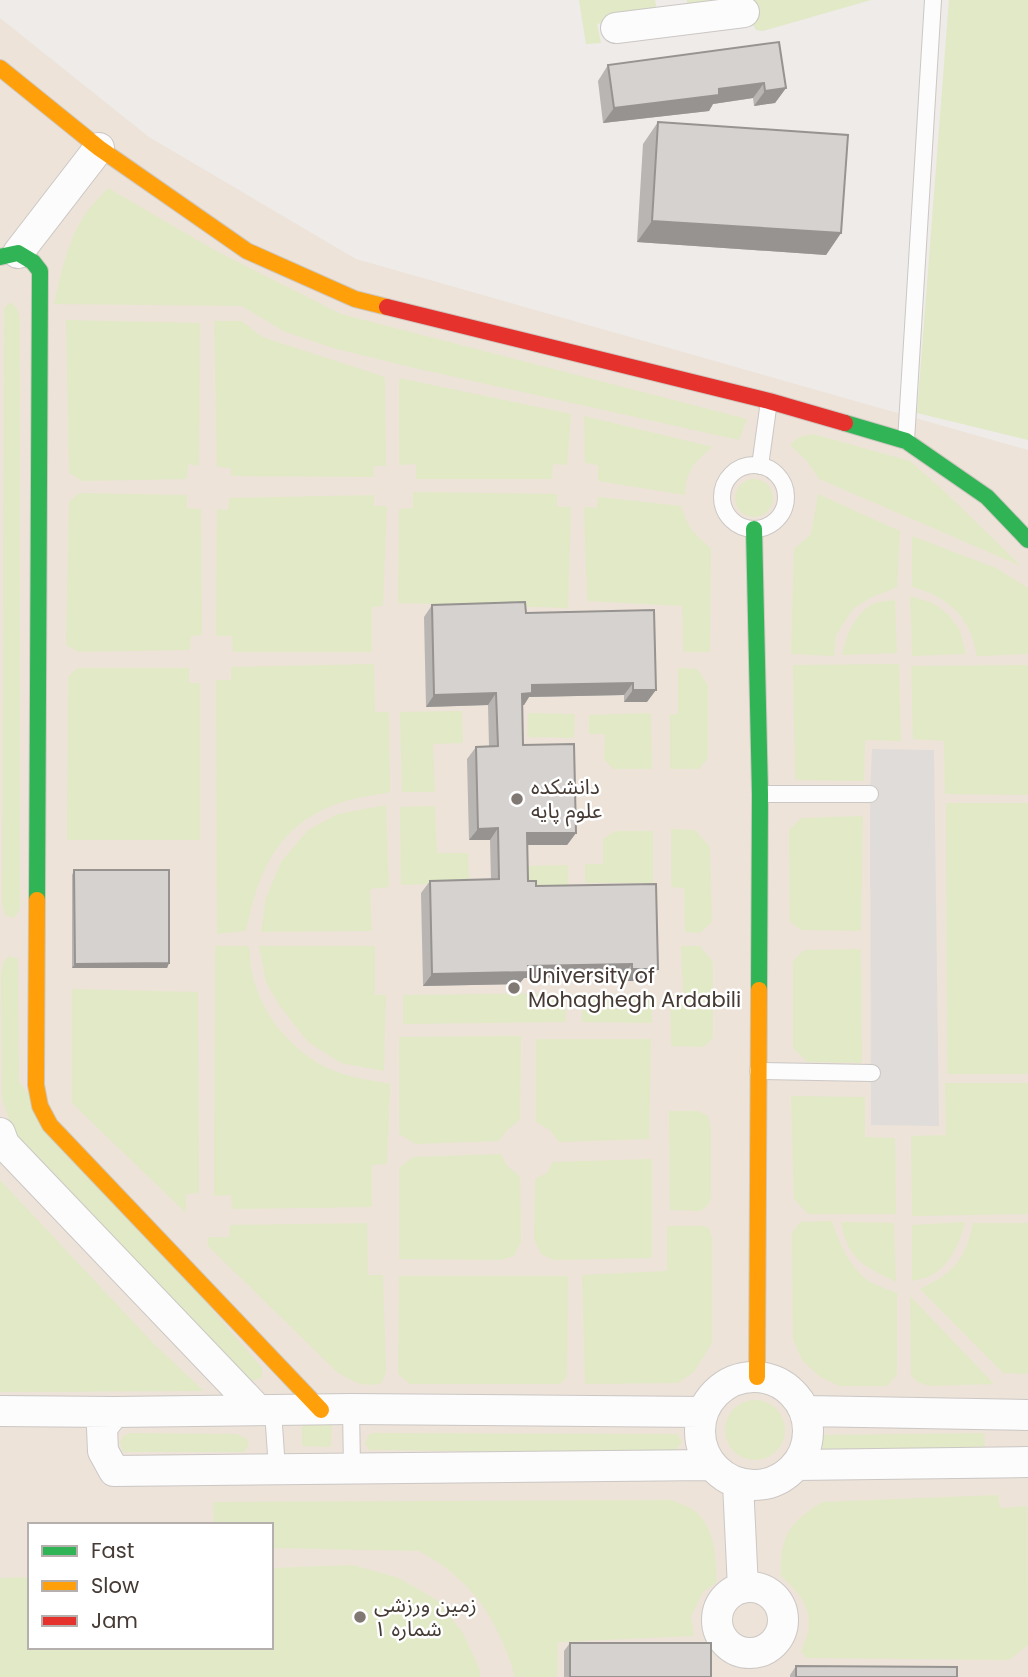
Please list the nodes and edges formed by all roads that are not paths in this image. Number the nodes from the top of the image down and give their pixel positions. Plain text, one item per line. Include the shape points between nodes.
1 (933, 0) edge
2 (677, 10) edge
3 (744, 12) dead end
4 (616, 29) dead end
5 (0, 68) edge
6 (99, 148) junction
7 (9, 255) edge
8 (769, 401) junction
9 (906, 441) junction
10 (760, 466) junction
11 (754, 529) junction
12 (1028, 540) edge
13 (870, 793) dead end
14 (760, 794) junction
15 (758, 1071) junction
16 (872, 1073) dead end
17 (0, 1133) edge
18 (757, 1377) junction
19 (351, 1409) junction
20 (321, 1410) junction
21 (0, 1411) edge
22 (265, 1411) junction
23 (805, 1411) junction
24 (114, 1412) junction
25 (702, 1412) junction
26 (1028, 1415) edge
27 (1028, 1462) edge
28 (711, 1465) junction
29 (796, 1465) junction
30 (352, 1468) junction
31 (276, 1469) junction
32 (749, 1483) junction
33 (752, 1588) dead end

1 - 9 lane
2 - 3 street
2 - 4 street
5 - 6 street
6 - 7 street
6 - 8 street via 247,251 355,299
7 - 20 street via 33,262 40,271 40,1106 50,1125
8 - 9 street
8 - 10 lane
9 - 12 street via 987,497
10 - 11 lane via 778,476 786,495 774,522
10 - 11 lane via 739,469 722,494 734,523
11 - 14 street
13 - 14 lane
14 - 15 street
15 - 16 lane
15 - 18 street
17 - 22 street via 4,1143
18 - 23 street via 780,1384
18 - 25 street via 726,1384
19 - 20 street
19 - 25 street
19 - 30 lane
20 - 22 street
21 - 24 street
22 - 24 street
22 - 31 lane
23 - 26 street
23 - 29 street via 807,1439
24 - 31 street via 102,1428 103,1451 114,1471
25 - 28 street via 702,1449
27 - 29 street
28 - 30 street
28 - 32 street via 723,1476
29 - 32 street via 770,1483
30 - 31 street
32 - 33 street

